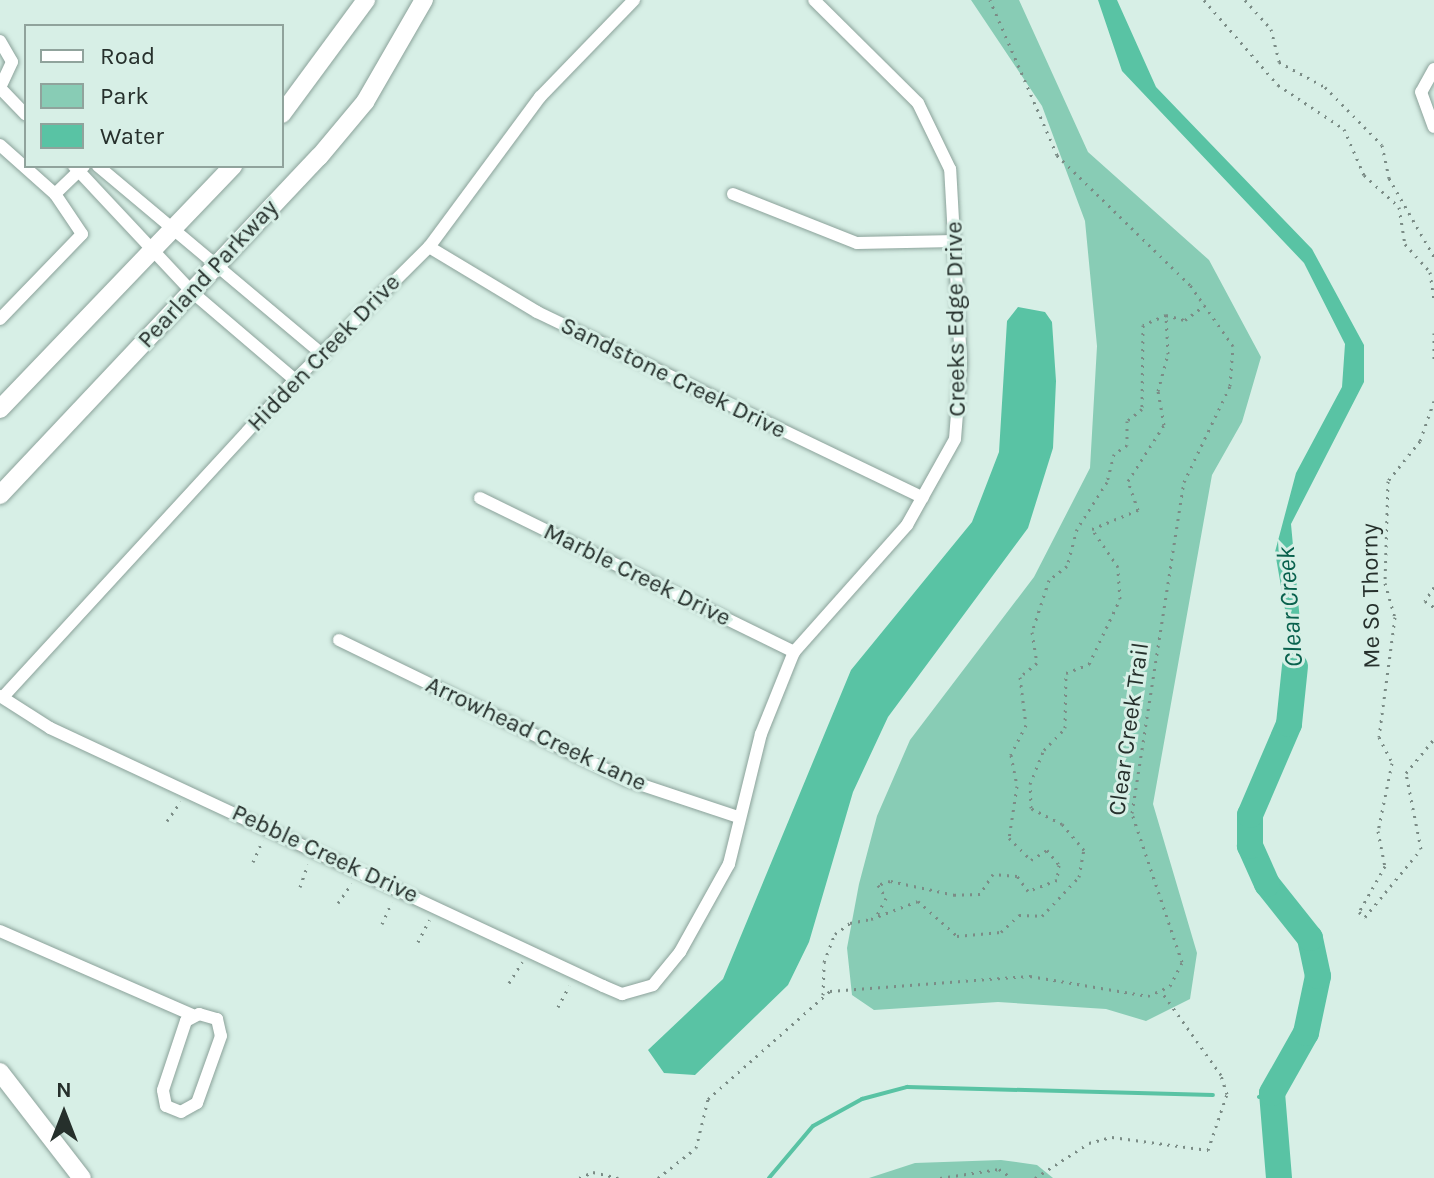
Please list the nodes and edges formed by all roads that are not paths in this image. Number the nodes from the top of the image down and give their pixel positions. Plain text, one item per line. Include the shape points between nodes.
1 (366, 0) edge
2 (424, 0) edge
3 (634, 0) edge
4 (814, 0) edge
5 (0, 41) edge
6 (1434, 69) edge
7 (0, 88) edge
8 (284, 111) edge
9 (24, 112) edge
10 (1434, 127) edge
11 (0, 145) edge
12 (24, 166) edge
13 (26, 168) edge
14 (79, 168) edge
15 (100, 168) edge
16 (231, 168) edge
17 (55, 194) junction
18 (733, 194) dead end
19 (170, 230) junction
20 (955, 241) junction
21 (429, 247) junction
22 (151, 250) junction
23 (219, 261) junction
24 (192, 292) junction
25 (0, 319) edge
26 (323, 355) junction
27 (295, 380) junction
28 (0, 409) edge
29 (0, 495) edge
30 (480, 498) dead end
31 (923, 498) junction
32 (339, 640) dead end
33 (794, 652) junction
34 (1, 696) edge
35 (738, 817) junction
36 (0, 931) edge
37 (653, 985) joint
38 (192, 1015) junction
39 (0, 1072) edge
40 (82, 1178) edge

1 - 8 main road
2 - 23 main road, Pearland Parkway via 365,102
3 - 21 street, Hidden Creek Drive via 540,97
4 - 20 street, Creeks Edge Drive via 878,59 933,126 950,169
5 - 7 street via 12,62
6 - 10 street via 1421,92
7 - 9 street
11 - 12 street
13 - 17 street
14 - 17 street
14 - 22 street
15 - 19 street
16 - 19 main road
17 - 25 street via 82,234
18 - 20 street via 846,241
19 - 22 main road
19 - 23 street
20 - 31 street, Creeks Edge Drive via 960,408 951,449
21 - 26 street, Hidden Creek Drive
21 - 31 street, Sandstone Creek Drive via 537,312
22 - 24 street
22 - 28 main road
23 - 24 main road, Pearland Parkway
23 - 26 street
24 - 27 street
24 - 29 main road, Pearland Parkway
26 - 27 street, Hidden Creek Drive
27 - 34 street, Hidden Creek Drive
30 - 33 street, Marble Creek Drive
31 - 33 street, Creeks Edge Drive via 887,550
32 - 35 street, Arrowhead Creek Lane via 627,780
33 - 35 street, Creeks Edge Drive
34 - 37 street, Pebble Creek Drive via 50,728 622,994
35 - 37 street, Creeks Edge Drive via 729,864 680,952
36 - 38 street
38 - 38 street via 163,1090 166,1106 181,1112 197,1103 221,1036 217,1019
39 - 40 main road

